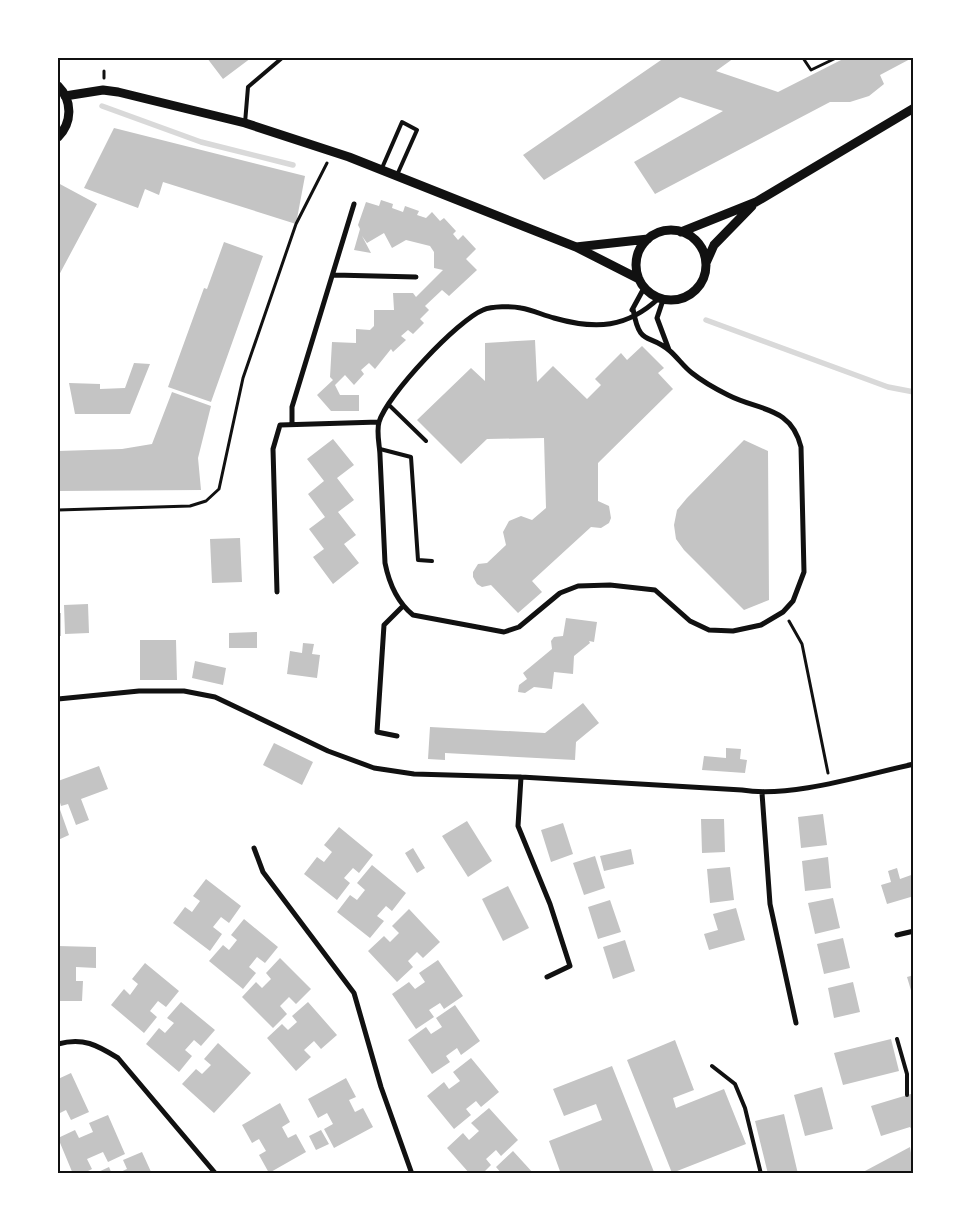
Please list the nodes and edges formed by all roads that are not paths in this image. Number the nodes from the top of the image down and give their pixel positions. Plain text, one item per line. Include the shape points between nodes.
1 (282, 58) edge
2 (58, 86) edge
3 (66, 96) junction
4 (914, 108) edge
5 (245, 123) junction
6 (58, 137) edge
7 (382, 168) junction
8 (397, 175) junction
9 (756, 202) junction
10 (354, 204) dead end
11 (681, 232) junction
12 (648, 239) junction
13 (576, 247) junction
14 (706, 264) junction
15 (334, 275) junction
16 (416, 277) dead end
17 (642, 283) junction
18 (661, 299) junction
19 (633, 309) junction
20 (634, 317) junction
21 (628, 320) junction
22 (668, 350) junction
23 (389, 405) junction
24 (379, 422) junction
25 (292, 424) junction
26 (426, 441) dead end
27 (380, 449) junction
28 (432, 561) dead end
29 (277, 592) dead end
30 (403, 606) junction
31 (58, 699) edge
32 (397, 736) dead end
33 (914, 764) edge
34 (521, 777) junction
35 (762, 793) junction
36 (254, 848) dead end
37 (914, 930) edge
38 (897, 935) dead end
39 (548, 977) dead end
40 (796, 1023) dead end
41 (897, 1039) dead end
42 (58, 1044) edge
43 (712, 1066) dead end
44 (907, 1095) dead end
45 (216, 1174) edge
46 (412, 1174) edge
47 (761, 1174) edge

1 - 5 lane via 248,87
2 - 3 street
3 - 5 street via 104,90 118,92
3 - 6 street via 69,117 66,128
4 - 9 street
5 - 7 street
7 - 8 street
7 - 8 lane via 402,122 417,130
8 - 13 street
9 - 11 street
9 - 14 street via 714,245
10 - 15 street
11 - 12 street via 670,230
11 - 14 street via 699,244
12 - 13 street
12 - 17 street via 637,258
13 - 17 street
14 - 18 street via 704,276 691,294 680,299
15 - 16 street
15 - 25 street via 292,407
17 - 18 street
17 - 19 street
18 - 20 street
18 - 22 street via 657,318
19 - 20 street
19 - 21 street
20 - 21 street
20 - 22 street via 644,338
21 - 23 street via 581,325 520,308 485,309 464,320 405,380
22 - 30 street via 691,372 728,395 778,413 798,432 804,572 793,601 783,612 761,626 733,631 709,630 690,621 656,590 610,585 578,586 560,593 519,627 504,632 414,615
23 - 24 street
23 - 26 lane
24 - 25 street
24 - 27 street
25 - 29 street via 280,425 273,449
27 - 28 lane via 411,457 418,560
27 - 30 street via 385,563 388,578
30 - 32 street via 384,625 377,732
31 - 34 street via 139,691 184,691 215,697 328,751 374,768 414,774
33 - 35 street via 830,783
34 - 35 street
34 - 39 street via 518,826 550,904 570,966
35 - 40 street via 770,904
36 - 46 street via 263,872 354,993 381,1087
37 - 38 street
41 - 44 lane via 907,1074
42 - 45 street via 70,1041 97,1044 118,1058
43 - 47 lane via 735,1084 745,1108

